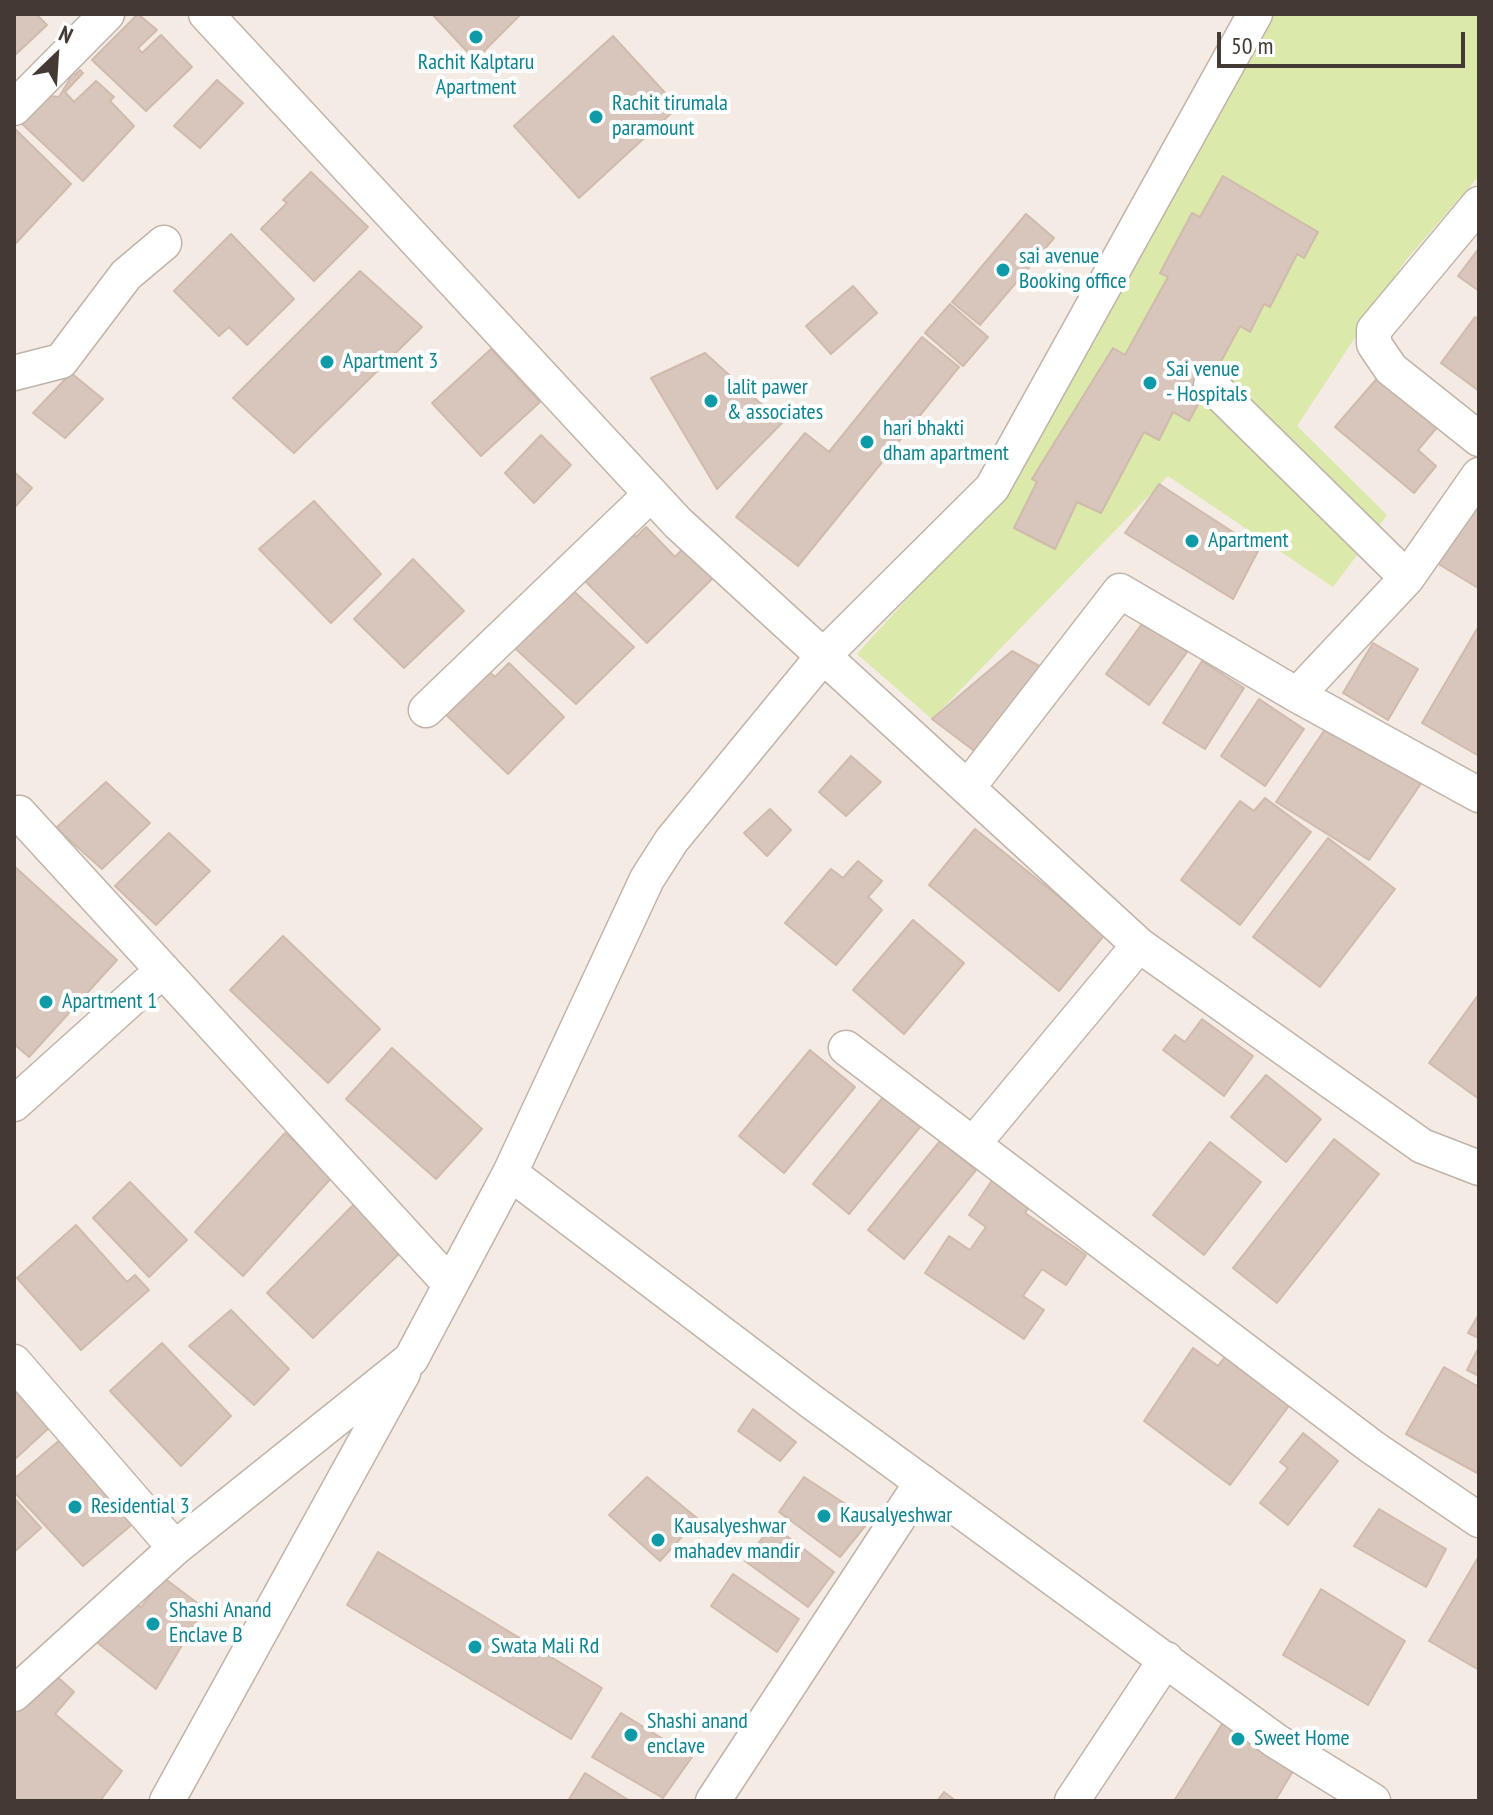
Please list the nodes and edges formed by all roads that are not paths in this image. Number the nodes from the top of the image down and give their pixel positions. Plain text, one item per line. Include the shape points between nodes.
1 (107, 14) edge
2 (206, 14) edge
3 (1255, 14) edge
4 (14, 108) edge
5 (1479, 204) edge
6 (164, 243) dead end
7 (14, 373) edge
8 (1211, 385) dead end
9 (1479, 439) edge
10 (1479, 475) edge
11 (651, 494) junction
12 (1407, 578) junction
13 (824, 655) junction
14 (1297, 695) junction
15 (426, 710) dead end
16 (969, 786) junction
17 (1476, 787) edge
18 (14, 817) edge
19 (1139, 945) junction
20 (163, 970) junction
21 (846, 1048) dead end
22 (14, 1104) edge
23 (974, 1143) junction
24 (1479, 1168) edge
25 (510, 1173) junction
26 (449, 1283) junction
27 (411, 1359) junction
28 (14, 1362) edge
29 (922, 1482) junction
30 (1479, 1520) edge
31 (175, 1548) junction
32 (1166, 1659) junction
33 (14, 1694) edge
34 (167, 1801) edge
35 (713, 1801) edge
36 (1072, 1801) edge
37 (1373, 1801) edge

1 - 4 street
2 - 11 street
3 - 13 street via 992,488
5 - 9 street via 1374,330 1374,344 1391,369
6 - 7 street via 126,275 61,361
8 - 12 street
10 - 12 street
11 - 13 street
11 - 15 street
12 - 14 street
13 - 16 street
13 - 25 street via 672,840 647,879
14 - 16 street via 1120,591
14 - 17 street
16 - 19 street
18 - 20 street via 19,813
19 - 23 street
19 - 24 street via 1422,1146
20 - 22 street
20 - 26 street
21 - 23 street
23 - 30 street via 1372,1447
25 - 26 street
25 - 29 street
26 - 27 street
27 - 31 street
27 - 34 street
28 - 31 street
29 - 32 street
29 - 35 street
31 - 33 street
32 - 36 street
32 - 37 street via 1276,1741

